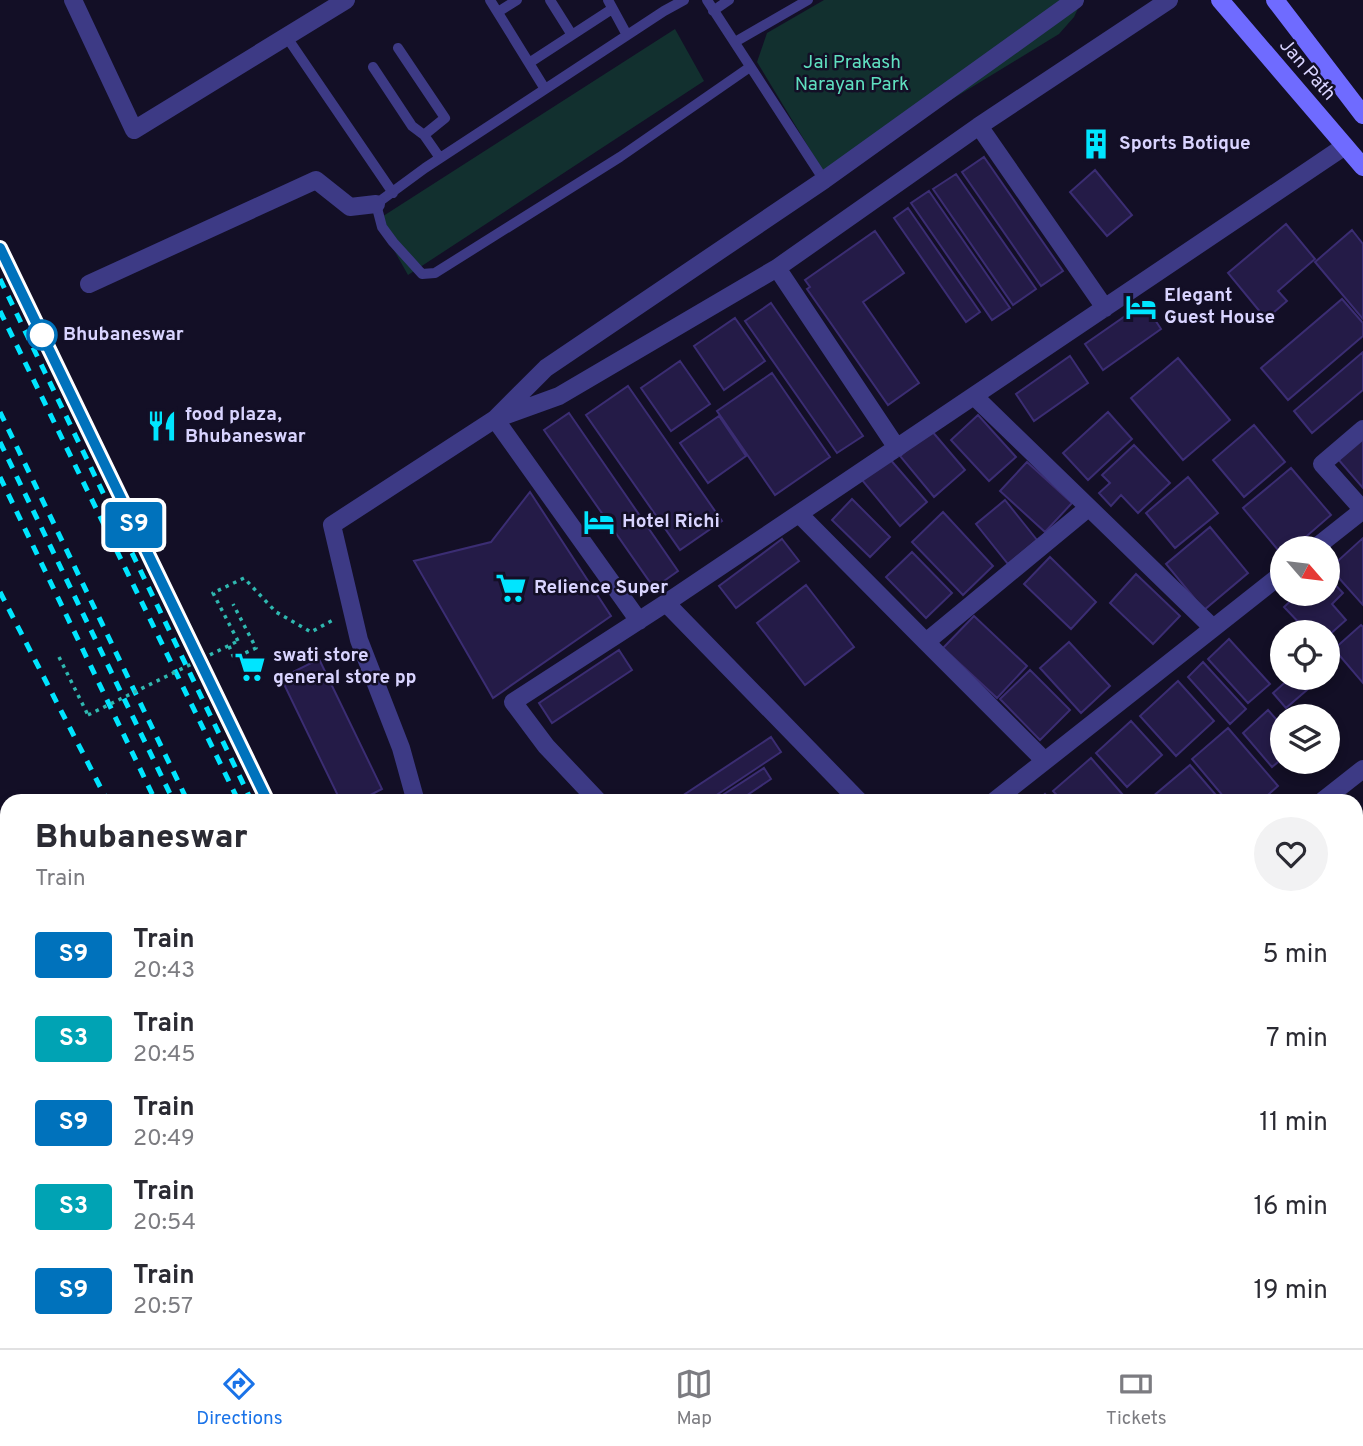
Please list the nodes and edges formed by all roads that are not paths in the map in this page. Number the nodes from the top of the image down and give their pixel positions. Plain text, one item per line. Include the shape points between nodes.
1 (74, 0) edge
2 (345, 0) edge
3 (490, 0) edge
4 (517, 0) edge
5 (550, 0) edge
6 (684, 0) edge
7 (707, 0) edge
8 (729, 0) edge
9 (808, 0) edge
10 (1074, 0) edge
11 (1169, 0) edge
12 (1220, 0) edge
13 (1275, 0) edge
14 (610, 4) edge
15 (713, 10) junction
16 (498, 12) junction
17 (572, 35) junction
18 (627, 35) junction
19 (286, 36) junction
20 (735, 42) junction
21 (398, 48) dead end
22 (529, 63) junction
23 (373, 67) dead end
24 (750, 67) junction
25 (545, 89) junction
26 (1363, 115) edge
27 (979, 126) junction
28 (424, 135) junction
29 (1345, 146) junction
30 (440, 158) junction
31 (1363, 167) edge
32 (824, 180) junction
33 (393, 193) junction
34 (376, 204) junction
35 (777, 268) junction
36 (89, 284) dead end
37 (1105, 308) junction
38 (974, 396) junction
39 (495, 419) junction
40 (1363, 429) edge
41 (897, 448) junction
42 (1088, 508) junction
43 (1363, 510) edge
44 (799, 514) junction
45 (1330, 536) edge
46 (1270, 583) edge
47 (666, 603) junction
48 (639, 621) junction
49 (1212, 627) junction
50 (926, 642) junction
51 (1045, 761) junction
52 (1363, 769) edge
53 (414, 794) edge
54 (591, 794) edge
55 (852, 794) edge
56 (1003, 794) edge
57 (1331, 794) edge

1 - 19 street via 134,130
2 - 19 street
3 - 16 lane
4 - 16 lane
5 - 17 lane
6 - 18 lane
7 - 15 lane
8 - 15 lane
9 - 20 lane
10 - 32 street
11 - 27 street
12 - 29 main road, Jan Path
13 - 26 main road, Jan Path
14 - 17 lane
14 - 18 lane
15 - 20 lane
16 - 22 lane
17 - 22 lane
18 - 25 lane
19 - 33 lane
20 - 24 lane
21 - 28 lane via 445,117
22 - 25 lane
23 - 28 lane via 412,126
24 - 32 lane
24 - 34 lane via 620,157 435,274 422,274 409,262 382,227
25 - 30 lane
27 - 35 street
27 - 37 street
28 - 30 lane
29 - 31 main road, Jan Path
29 - 37 street
30 - 33 lane
32 - 39 street via 546,368
33 - 34 lane
34 - 36 street via 350,207 316,180
35 - 39 street via 559,396
35 - 41 street
37 - 38 street
38 - 41 street
38 - 42 street
39 - 48 street
39 - 53 street via 332,525 359,640
40 - 43 street via 1322,464
41 - 44 street
42 - 49 street
42 - 50 street
43 - 45 street
44 - 47 street
44 - 50 street
46 - 49 street
47 - 48 street
47 - 55 street
48 - 54 street via 513,702
49 - 51 street
50 - 51 street
51 - 56 street
52 - 57 street

